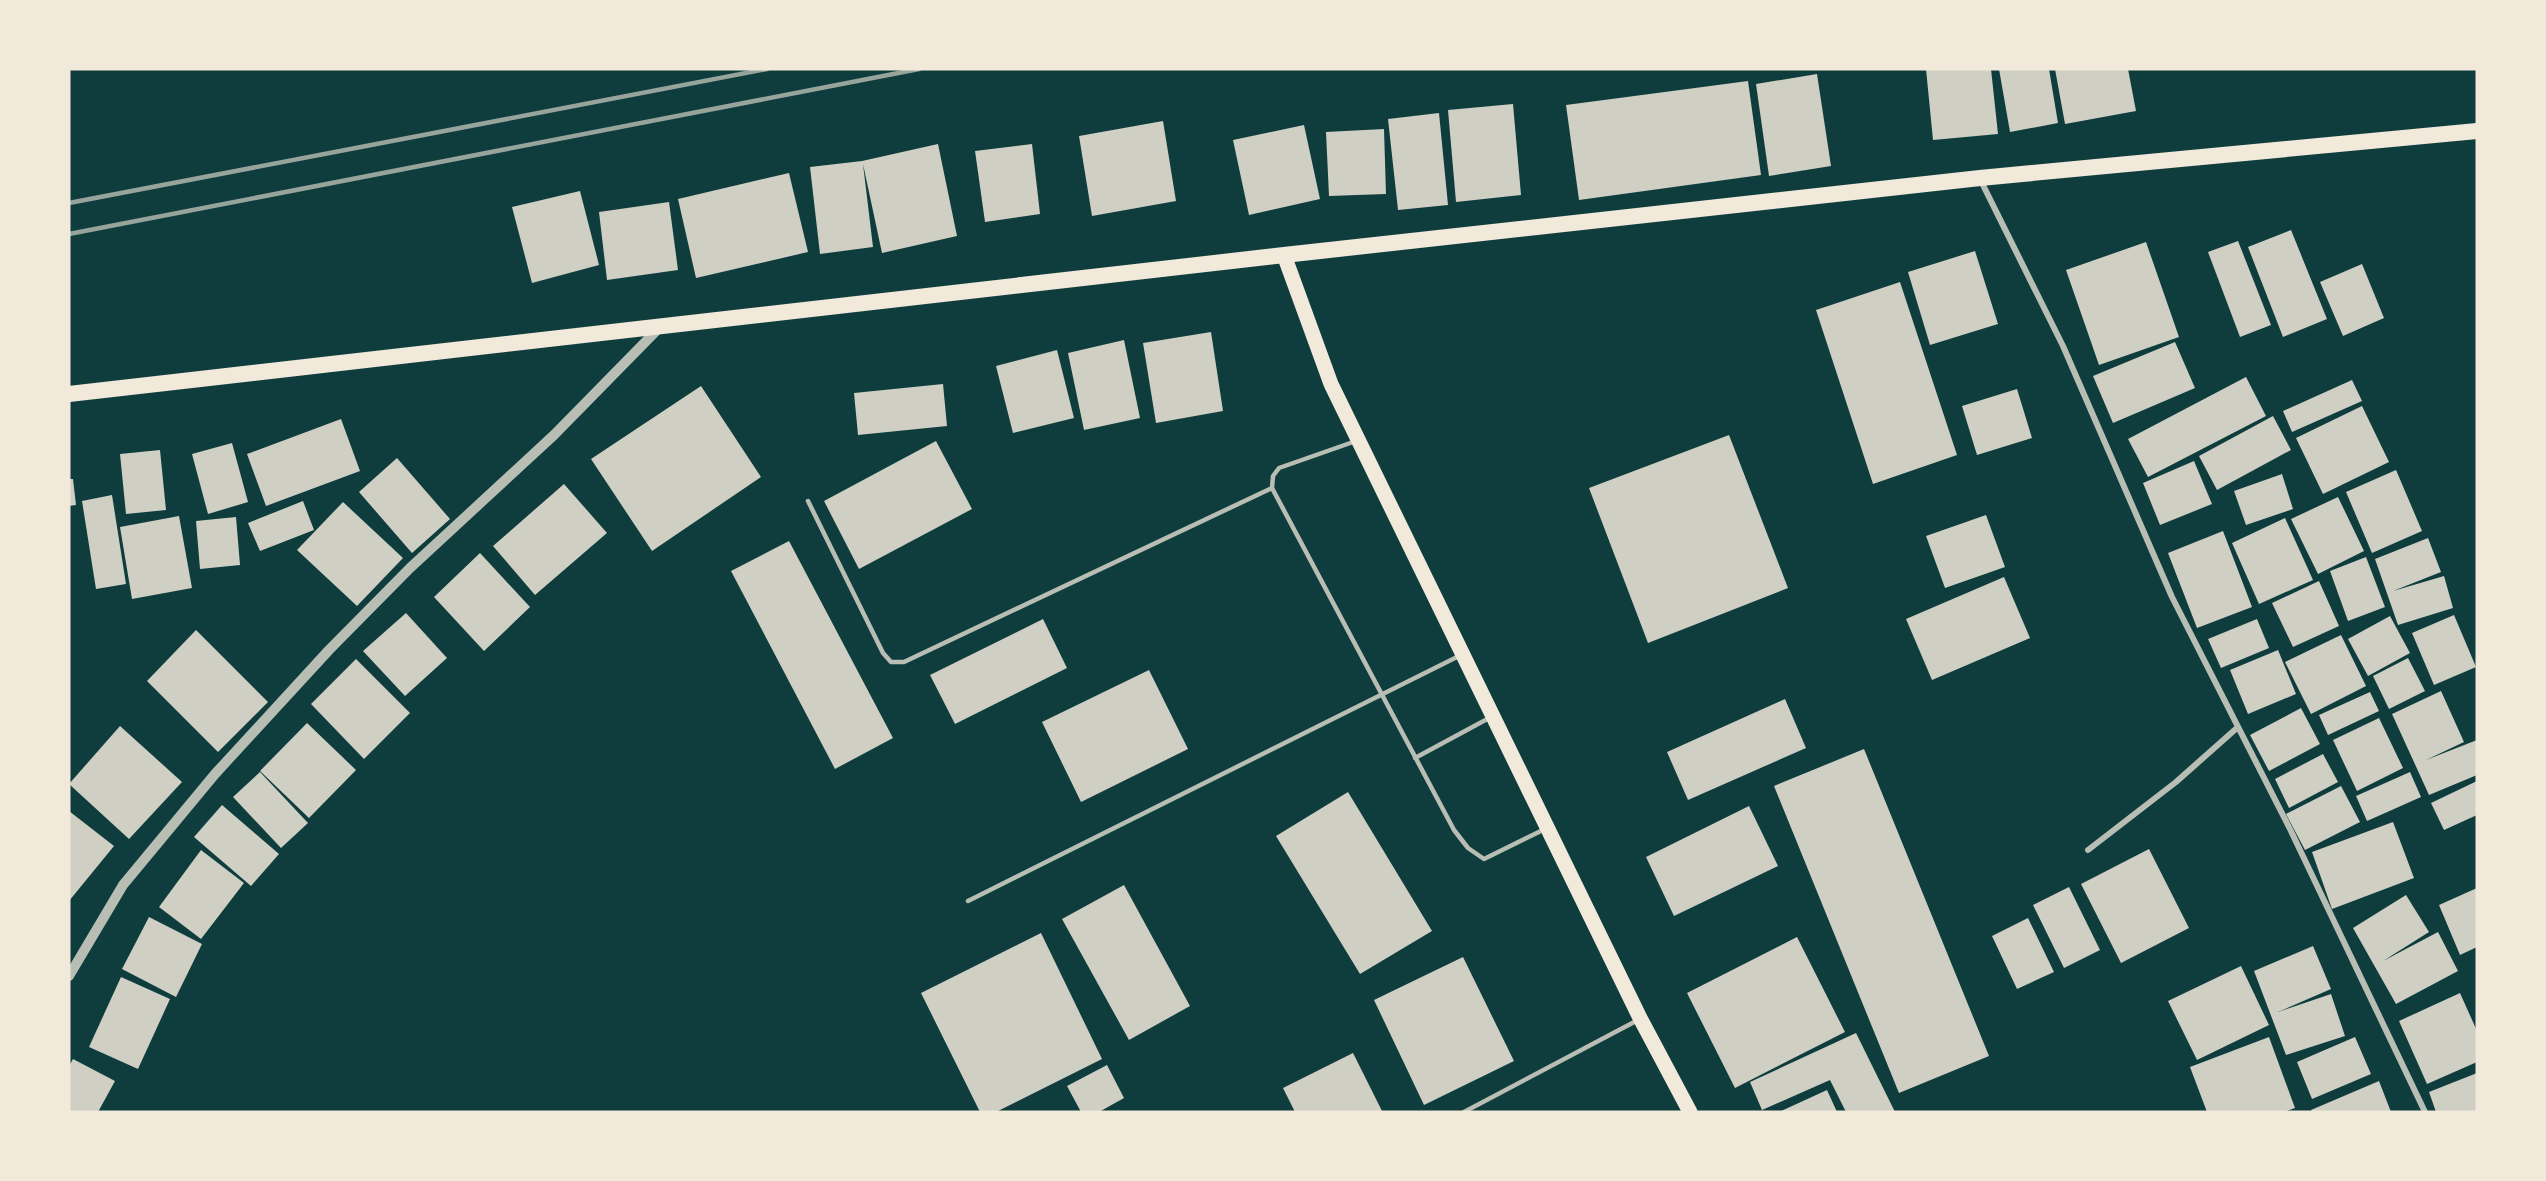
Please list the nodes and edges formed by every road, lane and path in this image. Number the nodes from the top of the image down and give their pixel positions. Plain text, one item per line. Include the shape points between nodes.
1 (2477, 131) edge
2 (1980, 178) junction
3 (1284, 255) junction
4 (660, 327) junction
5 (69, 394) edge
6 (1358, 441) junction
7 (1272, 488) junction
8 (808, 501) dead end
9 (1463, 654) junction
10 (1382, 695) junction
11 (1494, 715) junction
12 (2238, 728) junction
13 (1415, 759) junction
14 (1548, 827) junction
15 (2088, 850) dead end
16 (968, 901) dead end
17 (69, 976) edge
18 (1640, 1018) junction
19 (1464, 1112) edge
20 (1690, 1112) edge
21 (2425, 1112) edge

1 - 2 highway
2 - 3 highway
2 - 12 street via 2063,346 2172,597
3 - 4 highway
3 - 6 main road via 1331,384
4 - 5 highway
4 - 17 street via 554,435 410,568 215,774 123,885
6 - 7 lane via 1279,468 1273,476
6 - 9 main road
7 - 8 lane via 904,662 891,662 883,653
7 - 10 lane
9 - 10 lane
9 - 11 main road
10 - 13 lane
10 - 16 lane
11 - 13 lane
11 - 14 main road
12 - 15 street
12 - 21 street
13 - 14 lane via 1454,830 1468,848 1484,859
14 - 18 main road
18 - 19 lane
18 - 20 main road

